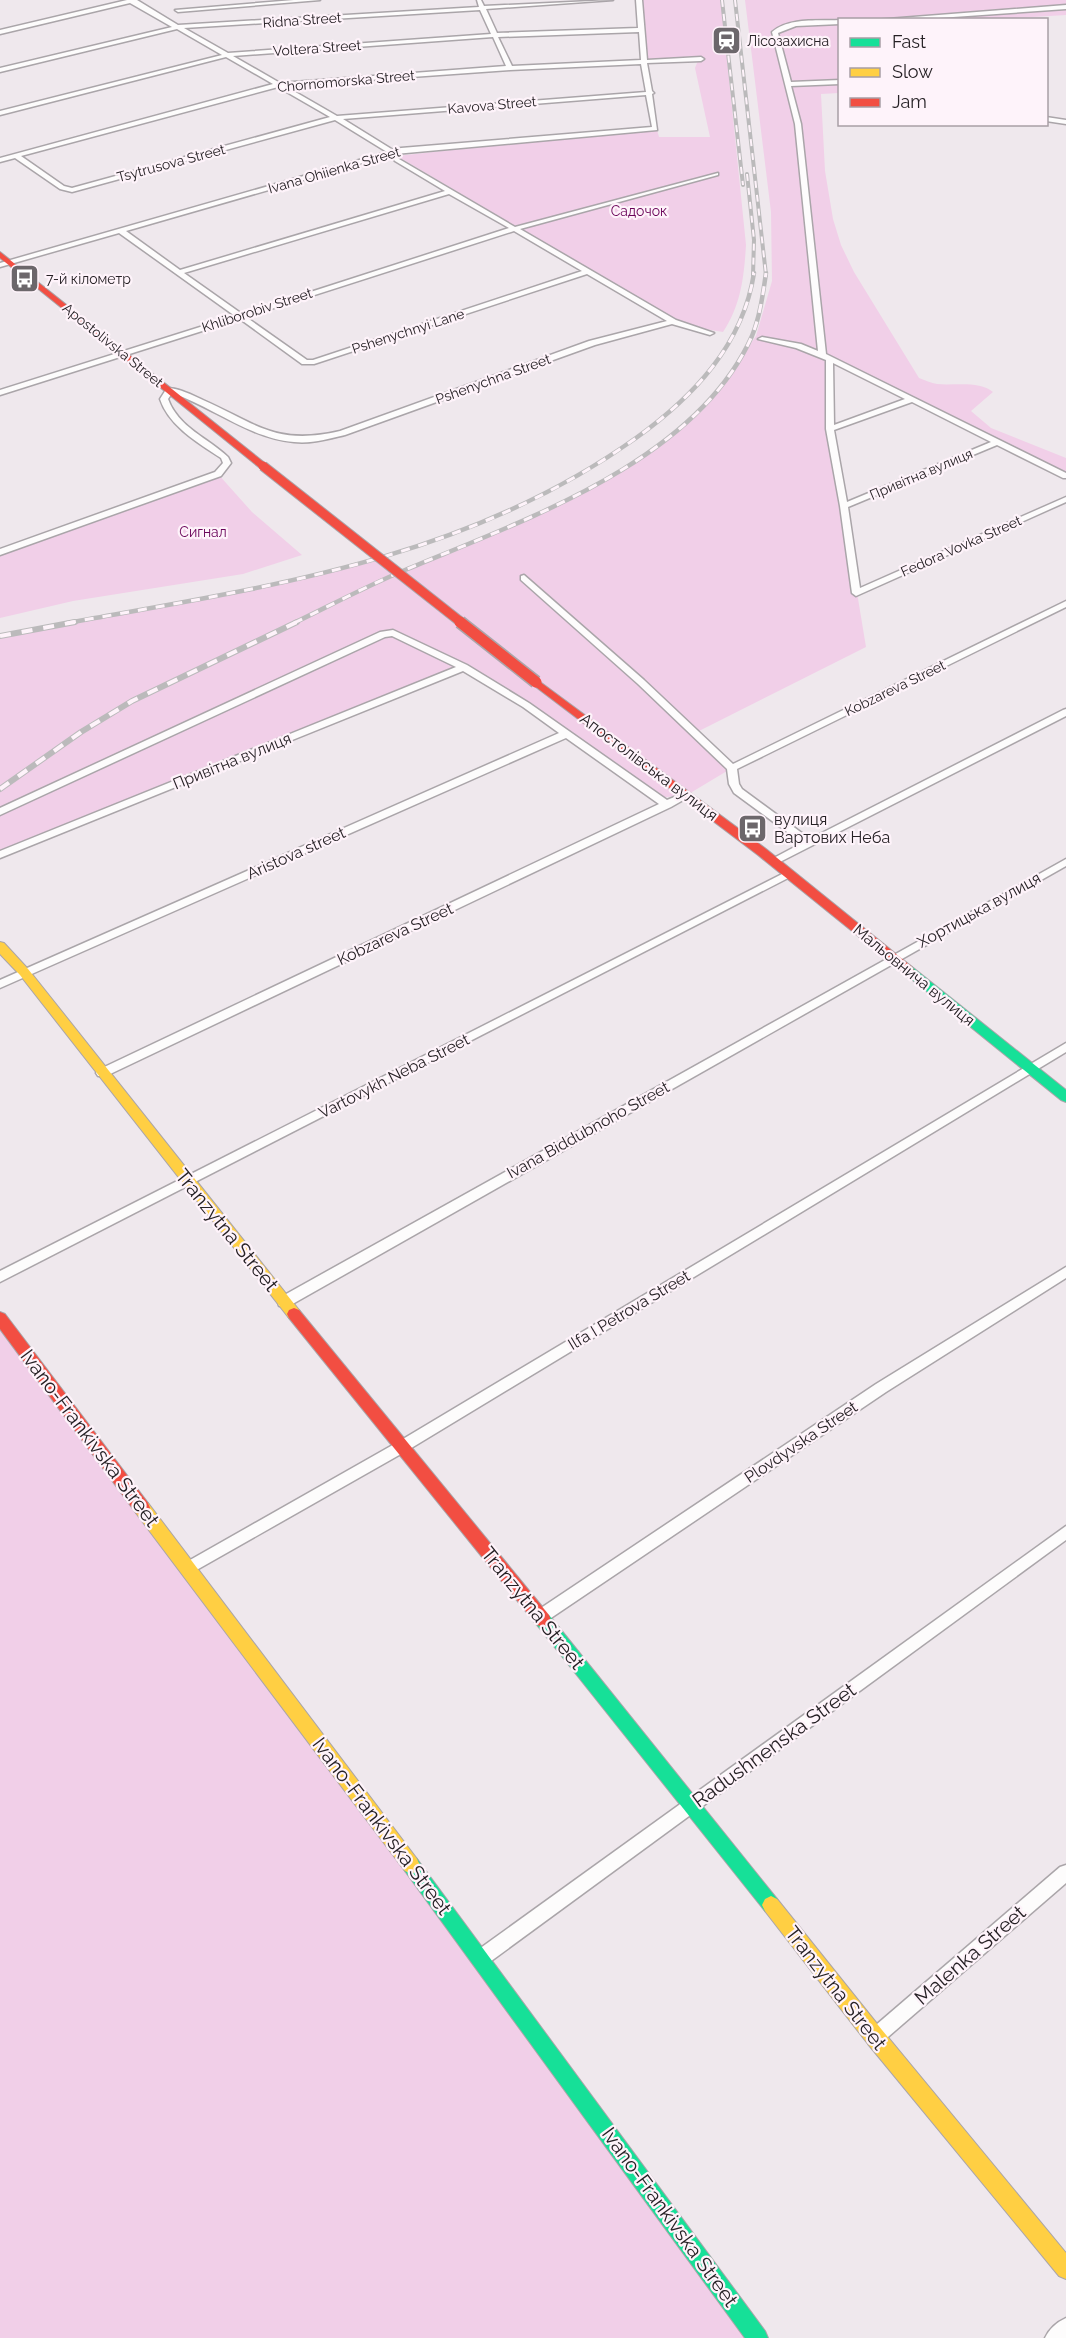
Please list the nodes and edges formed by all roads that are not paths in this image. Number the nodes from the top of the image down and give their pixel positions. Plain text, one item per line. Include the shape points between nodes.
1 (132, 0) edge
2 (177, 0) edge
3 (317, 0) edge
4 (478, 0) edge
5 (610, 0) edge
6 (639, 0) edge
7 (483, 7) junction
8 (1066, 7) edge
9 (180, 18) junction
10 (907, 18) edge
11 (838, 22) edge
12 (641, 30) junction
13 (0, 32) edge
14 (495, 35) junction
15 (228, 55) junction
16 (701, 59) dead end
17 (644, 60) junction
18 (510, 68) junction
19 (0, 70) edge
20 (838, 82) edge
21 (789, 84) junction
22 (278, 85) junction
23 (651, 93) junction
24 (0, 113) edge
25 (333, 118) junction
26 (1048, 119) edge
27 (1066, 122) edge
28 (392, 152) junction
29 (17, 156) junction
30 (0, 160) edge
31 (716, 174) dead end
32 (451, 191) junction
33 (514, 229) junction
34 (121, 231) junction
35 (3, 260) edge
36 (180, 272) junction
37 (587, 272) junction
38 (240, 315) junction
39 (673, 322) junction
40 (710, 333) dead end
41 (762, 339) dead end
42 (124, 354) junction
43 (826, 358) junction
44 (170, 390) junction
45 (0, 393) edge
46 (910, 400) junction
47 (830, 429) junction
48 (998, 442) junction
49 (1066, 476) edge
50 (1066, 499) edge
51 (844, 506) junction
52 (0, 552) edge
53 (524, 578) dead end
54 (1066, 604) edge
55 (464, 667) junction
56 (1066, 712) edge
57 (567, 733) junction
58 (732, 772) junction
59 (687, 795) junction
60 (667, 805) junction
61 (0, 812) edge
62 (808, 843) junction
63 (762, 852) joint
64 (0, 855) edge
65 (774, 861) junction
66 (1066, 862) edge
67 (788, 874) junction
68 (0, 946) edge
69 (893, 958) junction
70 (24, 972) junction
71 (0, 984) edge
72 (1066, 1047) edge
73 (1030, 1069) junction
74 (102, 1073) junction
75 (1066, 1097) edge
76 (188, 1182) junction
77 (1066, 1272) edge
78 (0, 1277) edge
79 (284, 1302) junction
80 (0, 1318) edge
81 (403, 1446) junction
82 (1066, 1532) edge
83 (188, 1568) junction
84 (540, 1617) junction
85 (692, 1805) junction
86 (1066, 1873) edge
87 (481, 1958) junction
88 (875, 2037) junction
89 (1066, 2269) edge
90 (1066, 2327) edge
91 (758, 2338) edge
92 (1054, 2338) edge

1 - 9 street
1 - 13 street
2 - 9 street
3 - 9 street
4 - 7 street
5 - 7 street, Ridna Street
6 - 12 street, Ivana Ohiienka Street
7 - 9 street, Ridna Street
7 - 14 street
8 - 10 street
9 - 15 street
9 - 19 street, Ridna Street
11 - 21 street via 778,28 775,32
12 - 14 street, Voltera Street
12 - 17 street, Ivana Ohiienka Street
14 - 15 street, Voltera Street
14 - 18 street
15 - 22 street
15 - 24 street, Voltera Street
16 - 17 street, Chornomorska Street
17 - 18 street, Chornomorska Street
17 - 23 street, Ivana Ohiienka Street
18 - 22 street, Chornomorska Street
20 - 21 street
21 - 43 street via 798,124
22 - 25 street
22 - 29 street, Chornomorska Street
23 - 25 street, Kavova Street
23 - 28 street, Ivana Ohiienka Street via 655,129
25 - 28 street
25 - 29 street, Tsytrusova Street via 72,190 63,188
26 - 27 street
28 - 32 street via 397,160
28 - 34 street, Ivana Ohiienka Street
29 - 30 street, Chornomorska Street
31 - 33 street, Khliborobiv Street
32 - 33 street
32 - 36 street
33 - 37 street
33 - 38 street, Khliborobiv Street
34 - 35 street, Ivana Ohiienka Street
34 - 36 street, Pshenychnyi Lane
35 - 42 street, Apostolivska Street
36 - 38 street, Pshenychnyi Lane
37 - 38 street, Pshenychnyi Lane via 314,362 299,359
37 - 39 street
38 - 42 street, Khliborobiv Street
39 - 40 street
39 - 44 street, Pshenychna Street via 592,343 314,440 274,435 192,396
41 - 43 street via 798,346
42 - 44 street, Apostolivska Street
42 - 45 street, Khliborobiv Street
43 - 46 street
43 - 47 street
44 - 52 street via 164,399 165,406 175,419 224,457 224,469
44 - 59 street, Апостолівська вулиця, bridge via 536,682
46 - 47 street
46 - 48 street
47 - 51 street
48 - 49 street
48 - 51 street, Привітна вулиця
50 - 51 street, Fedora Vovka Street via 856,593
53 - 58 street via 641,682
54 - 58 street, Kobzareva Street
55 - 57 street
55 - 61 street via 393,633 383,634
55 - 64 street, Привітна вулиця
56 - 62 street
57 - 60 street
57 - 70 street, Aristova street
58 - 62 street via 738,791
59 - 60 street, Kobzareva Street
59 - 63 street, Апостолівська вулиця
60 - 74 street, Kobzareva Street
62 - 65 street
63 - 65 street, Мальовнича вулиця
65 - 67 street, Мальовнича вулиця
66 - 69 street, Хортицька вулиця
67 - 69 street, Мальовнича вулиця
67 - 76 street, Vartovykh Neba Street
68 - 70 street, Tranzytna Street
69 - 73 street, Мальовнича вулиця
69 - 79 street, Ivana Biddubnoho Street
70 - 71 street
70 - 74 street, Tranzytna Street
72 - 73 street, Ilfa I Petrova Street
73 - 75 street, Мальовнича вулиця
73 - 81 street, Ilfa I Petrova Street
74 - 76 street, Tranzytna Street
76 - 78 street, Vartovykh Neba Street
76 - 79 street, Tranzytna Street
77 - 84 street, Plovdyvska Street via 881,1388
79 - 81 street, Tranzytna Street
80 - 83 street, Ivano-Frankivska Street
81 - 83 street, Ilfa I Petrova Street
81 - 84 street, Tranzytna Street
82 - 85 street, Radushnenska Street
83 - 87 street, Ivano-Frankivska Street
84 - 85 street, Tranzytna Street
85 - 87 street, Radushnenska Street
85 - 88 street, Tranzytna Street
86 - 88 street, Malenka Street
87 - 91 street, Ivano-Frankivska Street
88 - 89 street, Tranzytna Street
90 - 92 street

